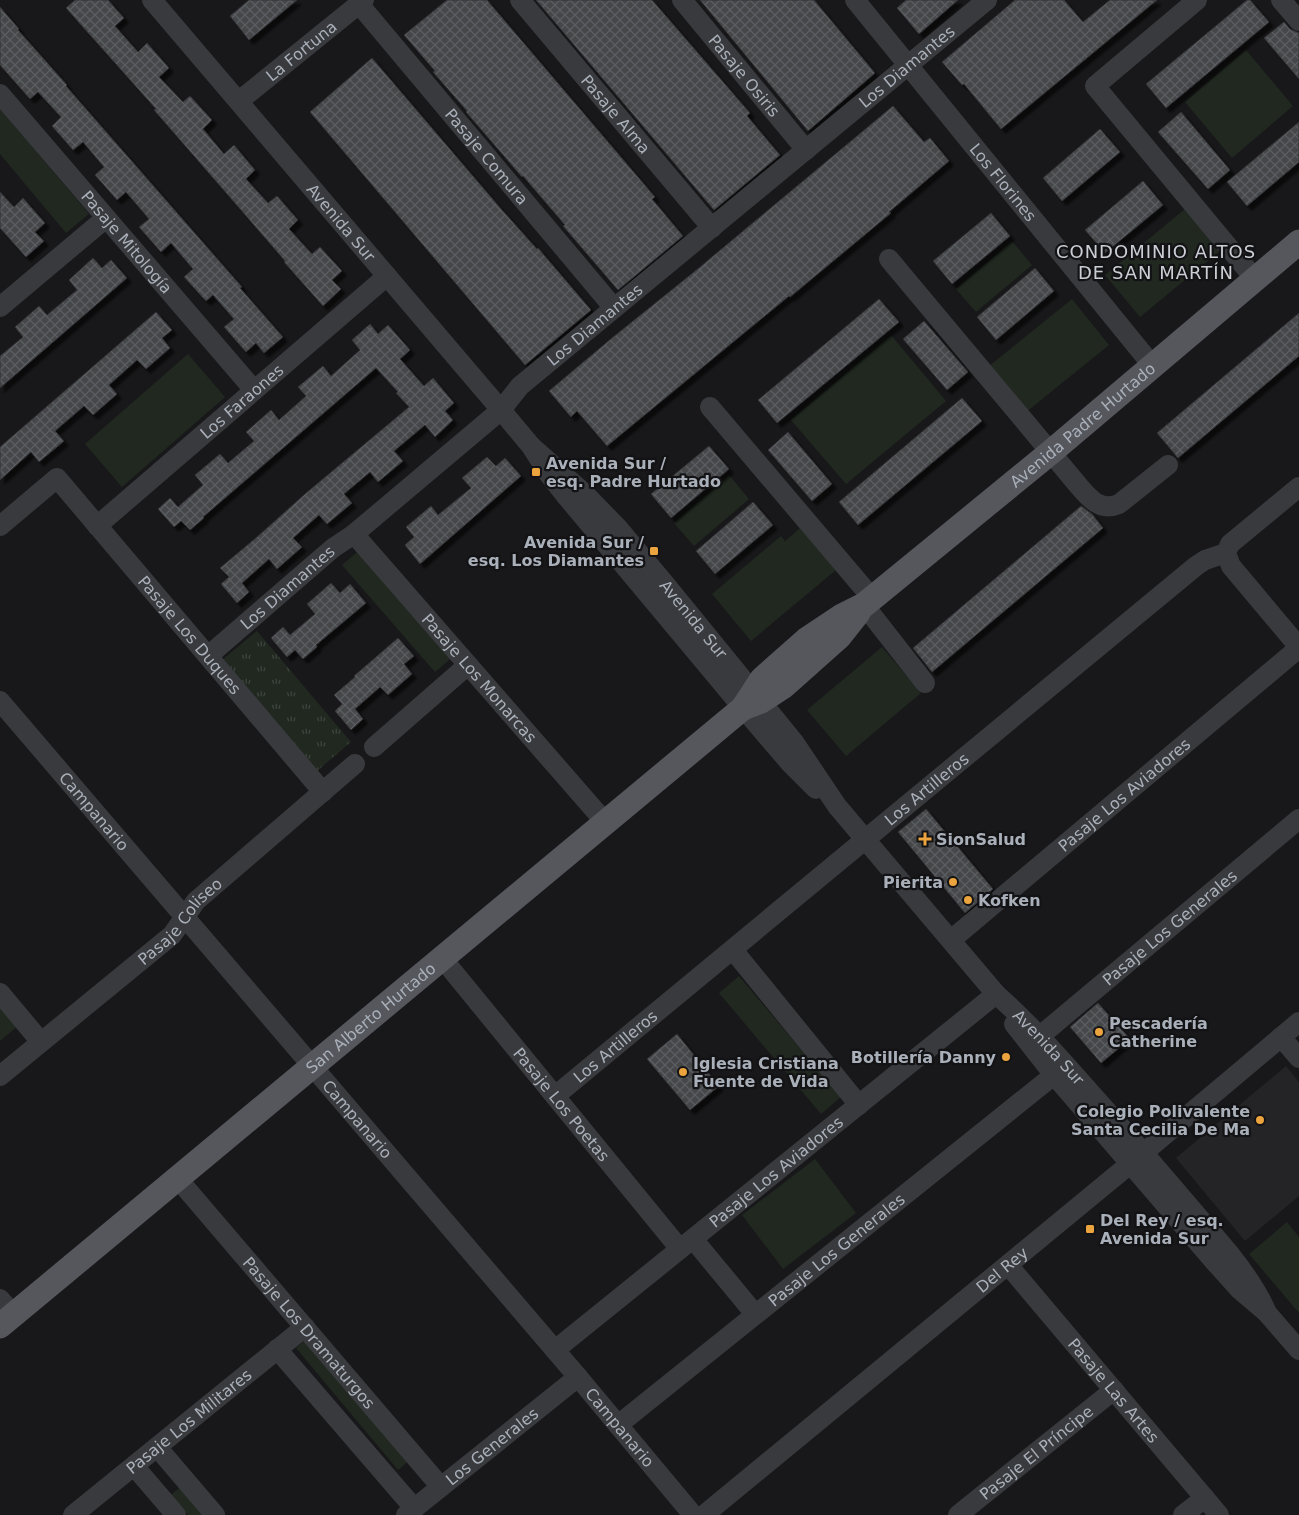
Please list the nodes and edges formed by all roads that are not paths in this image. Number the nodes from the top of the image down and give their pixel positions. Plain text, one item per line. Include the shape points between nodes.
1 (152, 0) edge
2 (520, 0) edge
3 (682, 0) edge
4 (855, 0) edge
5 (987, 0) edge
6 (1197, 0) edge
7 (1281, 0) edge
8 (362, 2) edge
9 (1299, 21) edge
10 (908, 66) junction
11 (0, 94) edge
12 (239, 101) junction
13 (806, 150) junction
14 (106, 218) junction
15 (712, 228) junction
16 (1299, 242) edge
17 (889, 259) dead end
18 (387, 276) junction
19 (1255, 279) junction
20 (0, 307) edge
21 (614, 308) junction
22 (1152, 365) junction
23 (254, 390) junction
24 (710, 407) dead end
25 (501, 410) junction
26 (1051, 452) junction
27 (1168, 465) dead end
28 (1299, 486) edge
29 (0, 526) edge
30 (97, 526) junction
31 (354, 534) junction
32 (1226, 553) junction
33 (868, 601) junction
34 (1299, 648) edge
35 (208, 656) junction
36 (468, 665) junction
37 (925, 683) dead end
38 (0, 701) edge
39 (752, 701) junction
40 (374, 747) dead end
41 (355, 764) dead end
42 (323, 792) junction
43 (1299, 819) edge
44 (606, 822) junction
45 (866, 840) junction
46 (185, 916) junction
47 (951, 940) junction
48 (733, 950) junction
49 (442, 958) junction
50 (0, 993) edge
51 (996, 994) junction
52 (1299, 1022) edge
53 (1040, 1036) junction
54 (1281, 1037) junction
55 (41, 1042) junction
56 (1299, 1058) edge
57 (313, 1066) junction
58 (1054, 1075) junction
59 (0, 1076) edge
60 (555, 1096) junction
61 (859, 1105) junction
62 (1137, 1159) junction
63 (178, 1179) junction
64 (686, 1244) junction
65 (1008, 1265) junction
66 (5, 1313) edge
67 (755, 1314) junction
68 (304, 1327) junction
69 (277, 1349) junction
70 (555, 1350) junction
71 (1299, 1350) edge
72 (578, 1377) junction
73 (1114, 1390) junction
74 (618, 1425) junction
75 (157, 1447) junction
76 (134, 1466) junction
77 (441, 1487) junction
78 (1205, 1498) junction
79 (410, 1512) edge
80 (74, 1515) edge
81 (176, 1515) edge
82 (216, 1515) edge
83 (693, 1515) edge
84 (704, 1515) edge
85 (958, 1515) edge
86 (1183, 1515) edge
87 (1220, 1515) edge

1 - 12 street, Avenida Sur
2 - 15 street, Pasaje Alma
3 - 13 street, Pasaje Osiris
4 - 10 street, Los Florines
5 - 10 street, Los Diamantes
6 - 19 street via 1095,86
7 - 9 street
8 - 12 street, La Fortuna
8 - 21 street, Pasaje Comura
10 - 13 street, Los Diamantes
10 - 22 street, Los Florines
11 - 14 street, Pasaje Mitología
12 - 18 street, Avenida Sur
13 - 15 street, Los Diamantes
14 - 20 street
14 - 23 street, Pasaje Mitología
15 - 21 street, Los Diamantes
16 - 19 main road, Avenida Padre Hurtado
17 - 26 street
18 - 23 street, Los Faraones
18 - 25 street, Avenida Sur
19 - 22 main road, Avenida Padre Hurtado
21 - 25 street, Los Diamantes via 520,386
22 - 26 main road, Avenida Padre Hurtado
23 - 30 street, Los Faraones
24 - 33 street
25 - 31 street, Los Diamantes
25 - 39 street, Avenida Sur via 566,496
26 - 27 street via 1086,495 1111,508
26 - 33 main road, Avenida Padre Hurtado
28 - 32 street via 1230,544
29 - 30 street, Pasaje Los Duques via 57,478
30 - 35 street, Pasaje Los Duques
31 - 35 street, Los Diamantes via 333,548
31 - 36 street, Pasaje Los Monarcas
32 - 34 street via 1231,566
32 - 45 street, Los Artilleros via 1196,566
33 - 37 street
33 - 39 main road, Avenida Padre Hurtado via 830,646 784,686
34 - 47 street, Pasaje Los Aviadores
35 - 42 street, Pasaje Los Duques
36 - 40 street
36 - 44 street, Pasaje Los Monarcas
38 - 46 street, Campanario
39 - 44 main road, San Alberto Hurtado
39 - 45 street, Avenida Sur via 802,775 837,806
41 - 42 street, Pasaje Coliseo
42 - 46 street, Pasaje Coliseo via 196,901
43 - 53 street, Pasaje Los Generales
44 - 49 main road, San Alberto Hurtado
45 - 47 street, Avenida Sur
45 - 48 street, Los Artilleros
46 - 55 street, Pasaje Coliseo via 172,935
46 - 57 street, Campanario
47 - 51 street, Avenida Sur
48 - 60 street, Los Artilleros
48 - 61 street
49 - 57 main road, San Alberto Hurtado
49 - 60 street, Pasaje Los Poetas
50 - 55 street
51 - 53 street, Avenida Sur
51 - 58 street, Avenida Sur via 1016,1028
51 - 61 street, Pasaje Los Aviadores
52 - 54 street, Del Rey
53 - 62 street, Avenida Sur
54 - 56 street
54 - 62 street, Del Rey
55 - 59 street, Pasaje Coliseo
57 - 63 main road, San Alberto Hurtado
57 - 70 street, Campanario
58 - 62 street, Avenida Sur
58 - 67 street, Pasaje Los Generales
60 - 64 street, Pasaje Los Poetas
61 - 64 street, Pasaje Los Aviadores
62 - 65 street, Del Rey
62 - 71 street, Avenida Sur via 1240,1290 1267,1313
63 - 66 main road, San Alberto Hurtado
63 - 68 street, Pasaje Los Dramaturgos
64 - 67 street, Pasaje Los Poetas
64 - 70 street, Pasaje Los Aviadores
65 - 73 street, Pasaje Las Artes
65 - 84 street, Del Rey
67 - 74 street, Pasaje Los Generales
68 - 69 street, Pasaje Los Militares
68 - 77 street, Pasaje Los Dramaturgos
69 - 75 street, Pasaje Los Militares
69 - 79 street, Pasaje Los Dramaturgos
70 - 72 street, Campanario
72 - 74 street, Campanario
72 - 77 street, Los Generales
73 - 78 street, Pasaje Las Artes
73 - 85 street, Pasaje El Príncipe
74 - 83 street, Campanario
75 - 76 street, Pasaje Los Militares
75 - 82 street
76 - 80 street, Pasaje Los Militares
76 - 81 street
77 - 79 street, Los Generales
78 - 86 street
78 - 87 street, Pasaje Las Artes

